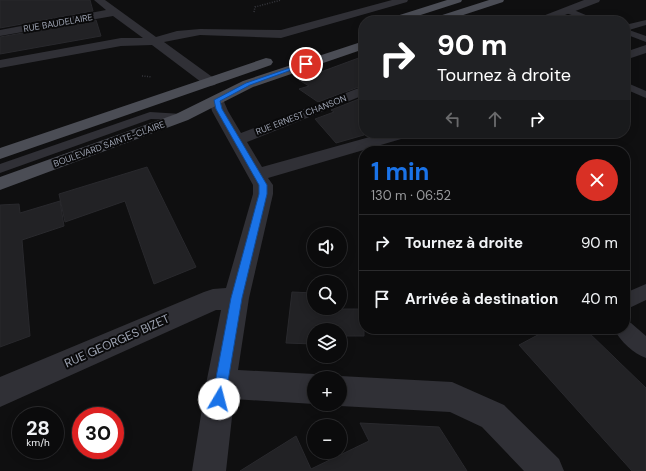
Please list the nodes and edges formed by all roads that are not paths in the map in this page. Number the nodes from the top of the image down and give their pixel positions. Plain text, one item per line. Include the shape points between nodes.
1 (403, 0) edge
2 (457, 0) edge
3 (499, 0) edge
4 (595, 0) edge
5 (101, 1) edge
6 (115, 6) edge
7 (566, 10) junction
8 (407, 16) edge
9 (451, 16) edge
10 (551, 16) edge
11 (582, 16) edge
12 (646, 22) edge
13 (630, 28) edge
14 (630, 32) edge
15 (0, 33) edge
16 (646, 39) edge
17 (154, 40) junction
18 (359, 47) edge
19 (646, 50) edge
20 (630, 55) edge
21 (280, 58) dead end
22 (0, 64) edge
23 (232, 74) junction
24 (248, 84) junction
25 (630, 87) edge
26 (214, 91) junction
27 (359, 92) edge
28 (646, 94) edge
29 (182, 117) junction
30 (385, 138) edge
31 (237, 140) junction
32 (0, 154) edge
33 (0, 169) edge
34 (257, 175) junction
35 (0, 184) edge
36 (646, 291) edge
37 (236, 298) junction
38 (630, 299) edge
39 (630, 334) edge
40 (646, 349) edge
41 (220, 384) junction
42 (307, 389) edge
43 (347, 391) edge
44 (0, 392) edge
45 (209, 471) edge
46 (547, 471) edge

1 - 17 street via 281,34 200,32
2 - 8 main road
3 - 9 main road
4 - 7 street
5 - 6 street
6 - 15 street, RUE BAUDELAIRE
6 - 17 street
7 - 10 street
7 - 11 lane
12 - 13 lane
14 - 16 lane
17 - 22 street via 121,42
17 - 26 street
18 - 24 main road, BOULEVARD SAINTE-CLAIRE
19 - 20 street
21 - 23 main road, BOULEVARD SAINTE-CLAIRE
23 - 24 main road
23 - 26 main road, BOULEVARD SAINTE-CLAIRE
24 - 26 main road, BOULEVARD SAINTE-CLAIRE
25 - 28 lane
26 - 29 main road, BOULEVARD SAINTE-CLAIRE
26 - 31 street via 219,109
26 - 32 main road, BOULEVARD SAINTE-CLAIRE
27 - 31 street, RUE ERNEST CHANSON
29 - 33 lane via 150,115
29 - 35 main road, BOULEVARD SAINTE-CLAIRE
30 - 34 street
31 - 34 street
34 - 37 street via 263,185 263,194
36 - 38 lane
37 - 41 street
37 - 44 street, RUE GEORGES BIZET via 213,300
39 - 40 lane
41 - 42 street
41 - 45 street
43 - 46 street via 452,397 493,416

